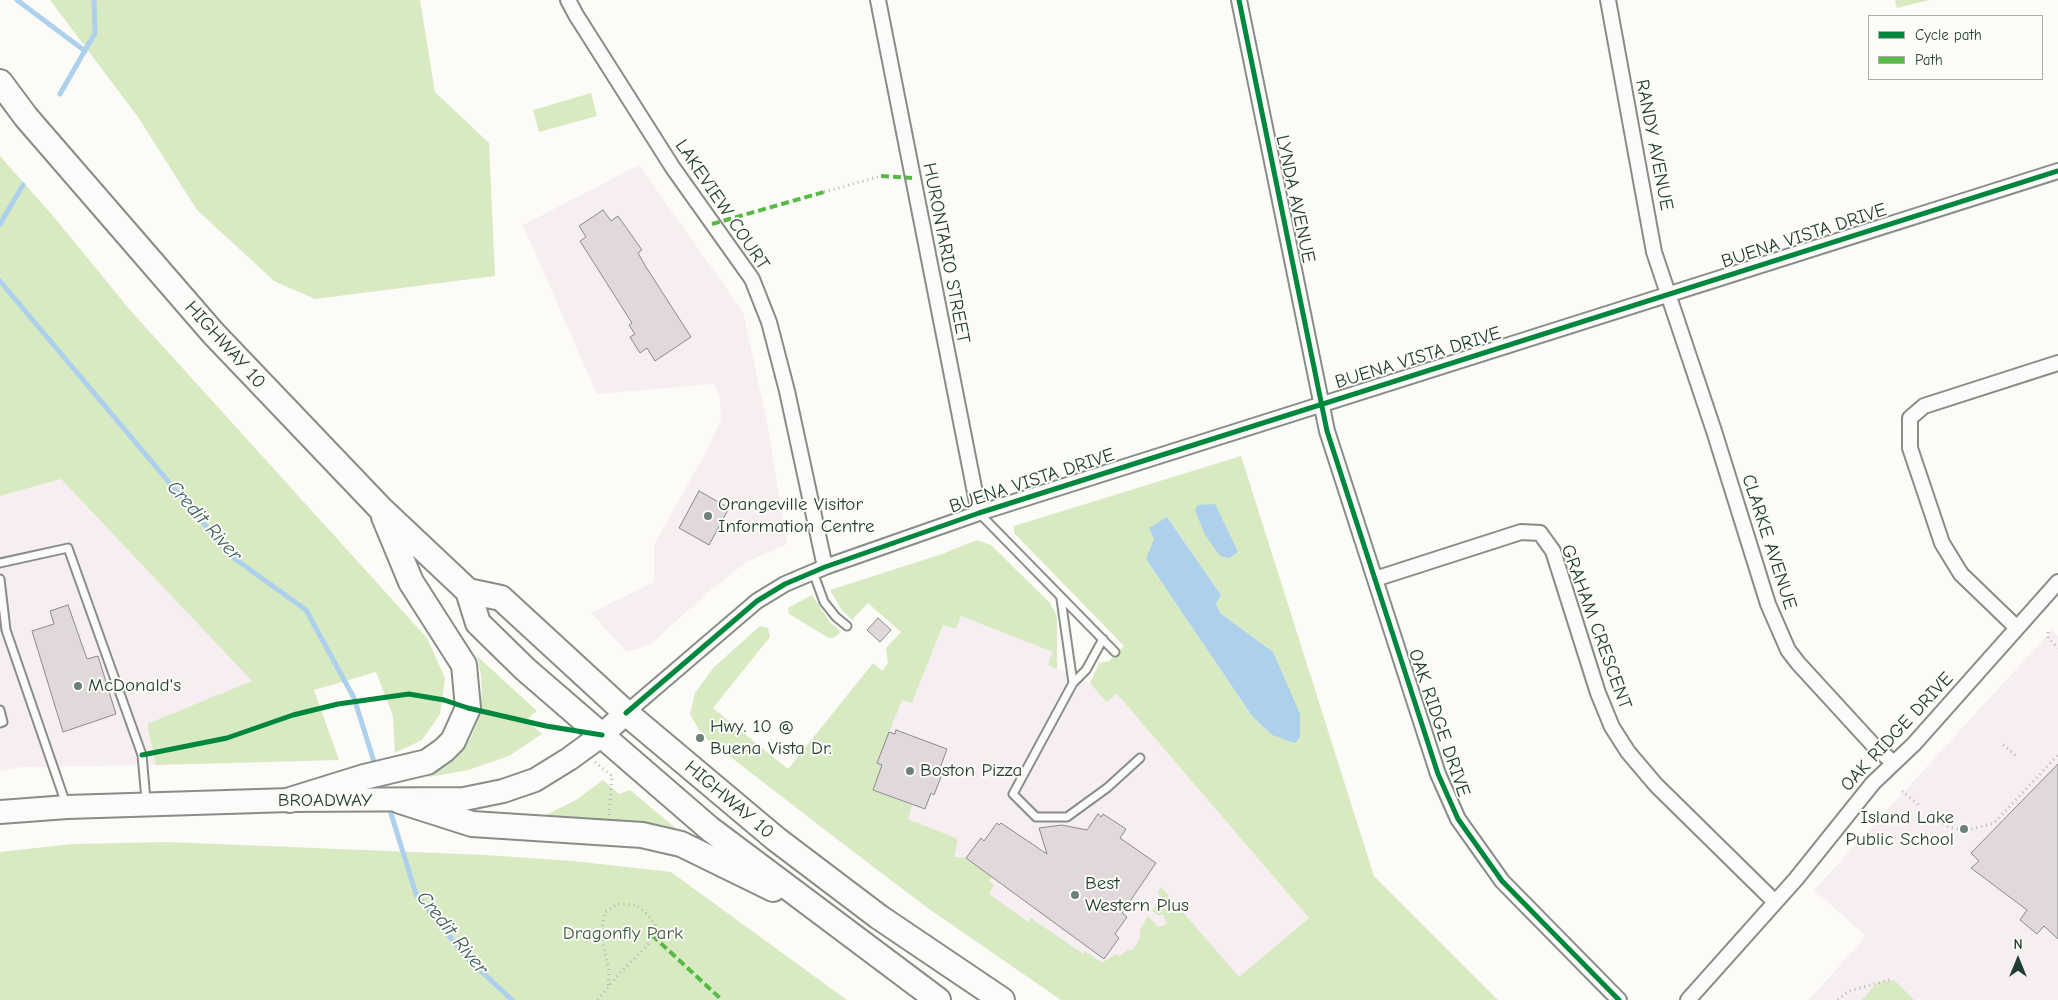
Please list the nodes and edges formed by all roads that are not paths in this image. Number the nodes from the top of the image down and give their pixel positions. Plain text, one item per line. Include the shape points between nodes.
1 (568, 0) edge
2 (878, 0) edge
3 (1239, 0) edge
4 (1608, 0) edge
5 (0, 82) edge
6 (2058, 170) edge
7 (1670, 295) junction
8 (2058, 363) edge
9 (1321, 404) junction
10 (380, 509) junction
11 (979, 513) junction
12 (0, 563) edge
13 (819, 570) junction
14 (1375, 578) junction
15 (0, 579) edge
16 (2058, 582) edge
17 (468, 591) junction
18 (1061, 599) junction
19 (847, 626) dead end
20 (2016, 627) junction
21 (1102, 639) junction
22 (1115, 652) dead end
23 (1073, 683) junction
24 (0, 710) edge
25 (626, 713) junction
26 (0, 723) edge
27 (602, 736) junction
28 (1140, 758) dead end
29 (1894, 764) junction
30 (290, 800) junction
31 (400, 801) junction
32 (146, 806) junction
33 (67, 807) junction
34 (2, 809) edge
35 (1775, 902) junction
36 (819, 909) junction
37 (938, 1000) edge
38 (1002, 1000) edge
39 (1619, 1000) edge
40 (1688, 1000) edge

1 - 13 street, LAKEVIEW COURT via 673,168 752,279 769,322 787,390
2 - 11 street, HURONTARIO STREET
3 - 9 street, LYNDA AVENUE
4 - 7 street, RANDY AVENUE via 1654,252
5 - 10 highway, HIGHWAY 10 via 26,117 213,333
6 - 7 street, BUENA VISTA DRIVE
7 - 9 street, BUENA VISTA DRIVE
7 - 29 street, CLARKE AVENUE via 1762,590 1788,650 1809,677
8 - 20 street via 1924,406 1910,418 1910,448 1942,543 1961,574
9 - 11 street, BUENA VISTA DRIVE
9 - 14 street, OAK RIDGE DRIVE
10 - 17 highway, HIGHWAY 10
10 - 30 highway via 411,582 464,665 468,708 458,733 444,750 427,762
11 - 13 street, BUENA VISTA DRIVE
11 - 18 lane
12 - 32 lane via 68,548 142,755
13 - 19 lane via 824,602
13 - 25 street, BUENA VISTA DRIVE via 785,584 757,601
14 - 35 street, GRAHAM CRESCENT via 1521,532 1540,533 1553,551 1612,727 1656,785
14 - 39 street, OAK RIDGE DRIVE via 1424,734 1458,819 1502,881
15 - 33 lane via 6,630
16 - 20 street, OAK RIDGE DRIVE
17 - 25 highway, HIGHWAY 10 via 501,598
17 - 27 highway, HIGHWAY 10 via 478,622 525,669
18 - 21 lane
18 - 23 lane
20 - 29 street, OAK RIDGE DRIVE
21 - 22 lane
21 - 23 lane via 1086,670
23 - 28 lane via 1013,794 1036,817 1067,817 1107,788
24 - 26 lane via 3,722
25 - 27 main road, BROADWAY
25 - 38 highway, HIGHWAY 10 via 783,845 879,917
27 - 31 main road, BROADWAY via 535,780 504,791 464,799
27 - 36 highway, HIGHWAY 10 via 710,829
29 - 35 street, OAK RIDGE DRIVE via 1873,783
30 - 31 main road, BROADWAY
30 - 32 main road, BROADWAY
31 - 36 highway via 472,824 608,832 681,844
32 - 33 main road, BROADWAY
33 - 34 main road, BROADWAY
35 - 40 street, OAK RIDGE DRIVE
36 - 37 highway, HIGHWAY 10

